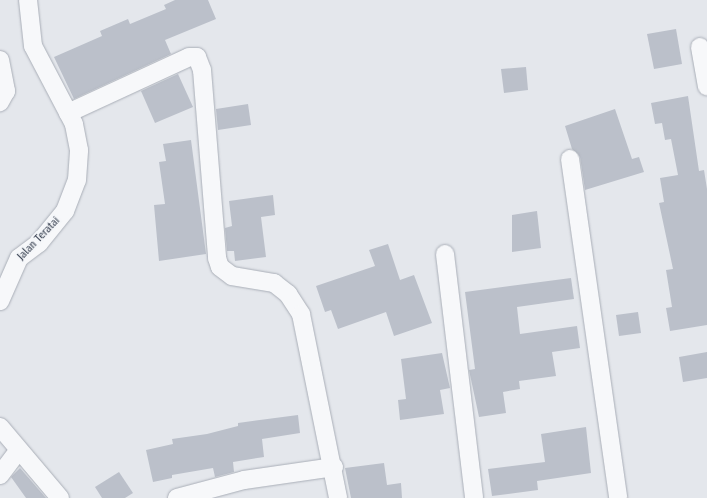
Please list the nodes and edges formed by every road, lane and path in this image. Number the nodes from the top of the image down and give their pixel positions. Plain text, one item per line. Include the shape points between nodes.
1 (28, 0) edge
2 (700, 47) dead end
3 (0, 60) edge
4 (707, 86) edge
5 (0, 102) edge
6 (68, 113) junction
7 (570, 159) dead end
8 (444, 254) dead end
9 (0, 301) edge
10 (0, 427) edge
11 (19, 450) junction
12 (334, 467) junction
13 (0, 475) edge
14 (60, 498) edge
15 (177, 498) edge
16 (338, 498) edge
17 (474, 498) edge
18 (618, 498) edge

1 - 6 street, Jalan Teratai via 33,46
2 - 4 street
3 - 5 street via 6,91
6 - 9 street, Jalan Teratai via 79,150 74,186 65,211 39,243 19,258
6 - 12 street via 189,57 197,58 202,70 205,136 219,263 232,276 274,283 288,294 301,314
7 - 18 street
8 - 17 street
10 - 11 street
11 - 13 street
11 - 14 street
12 - 15 street via 244,480
12 - 16 street

